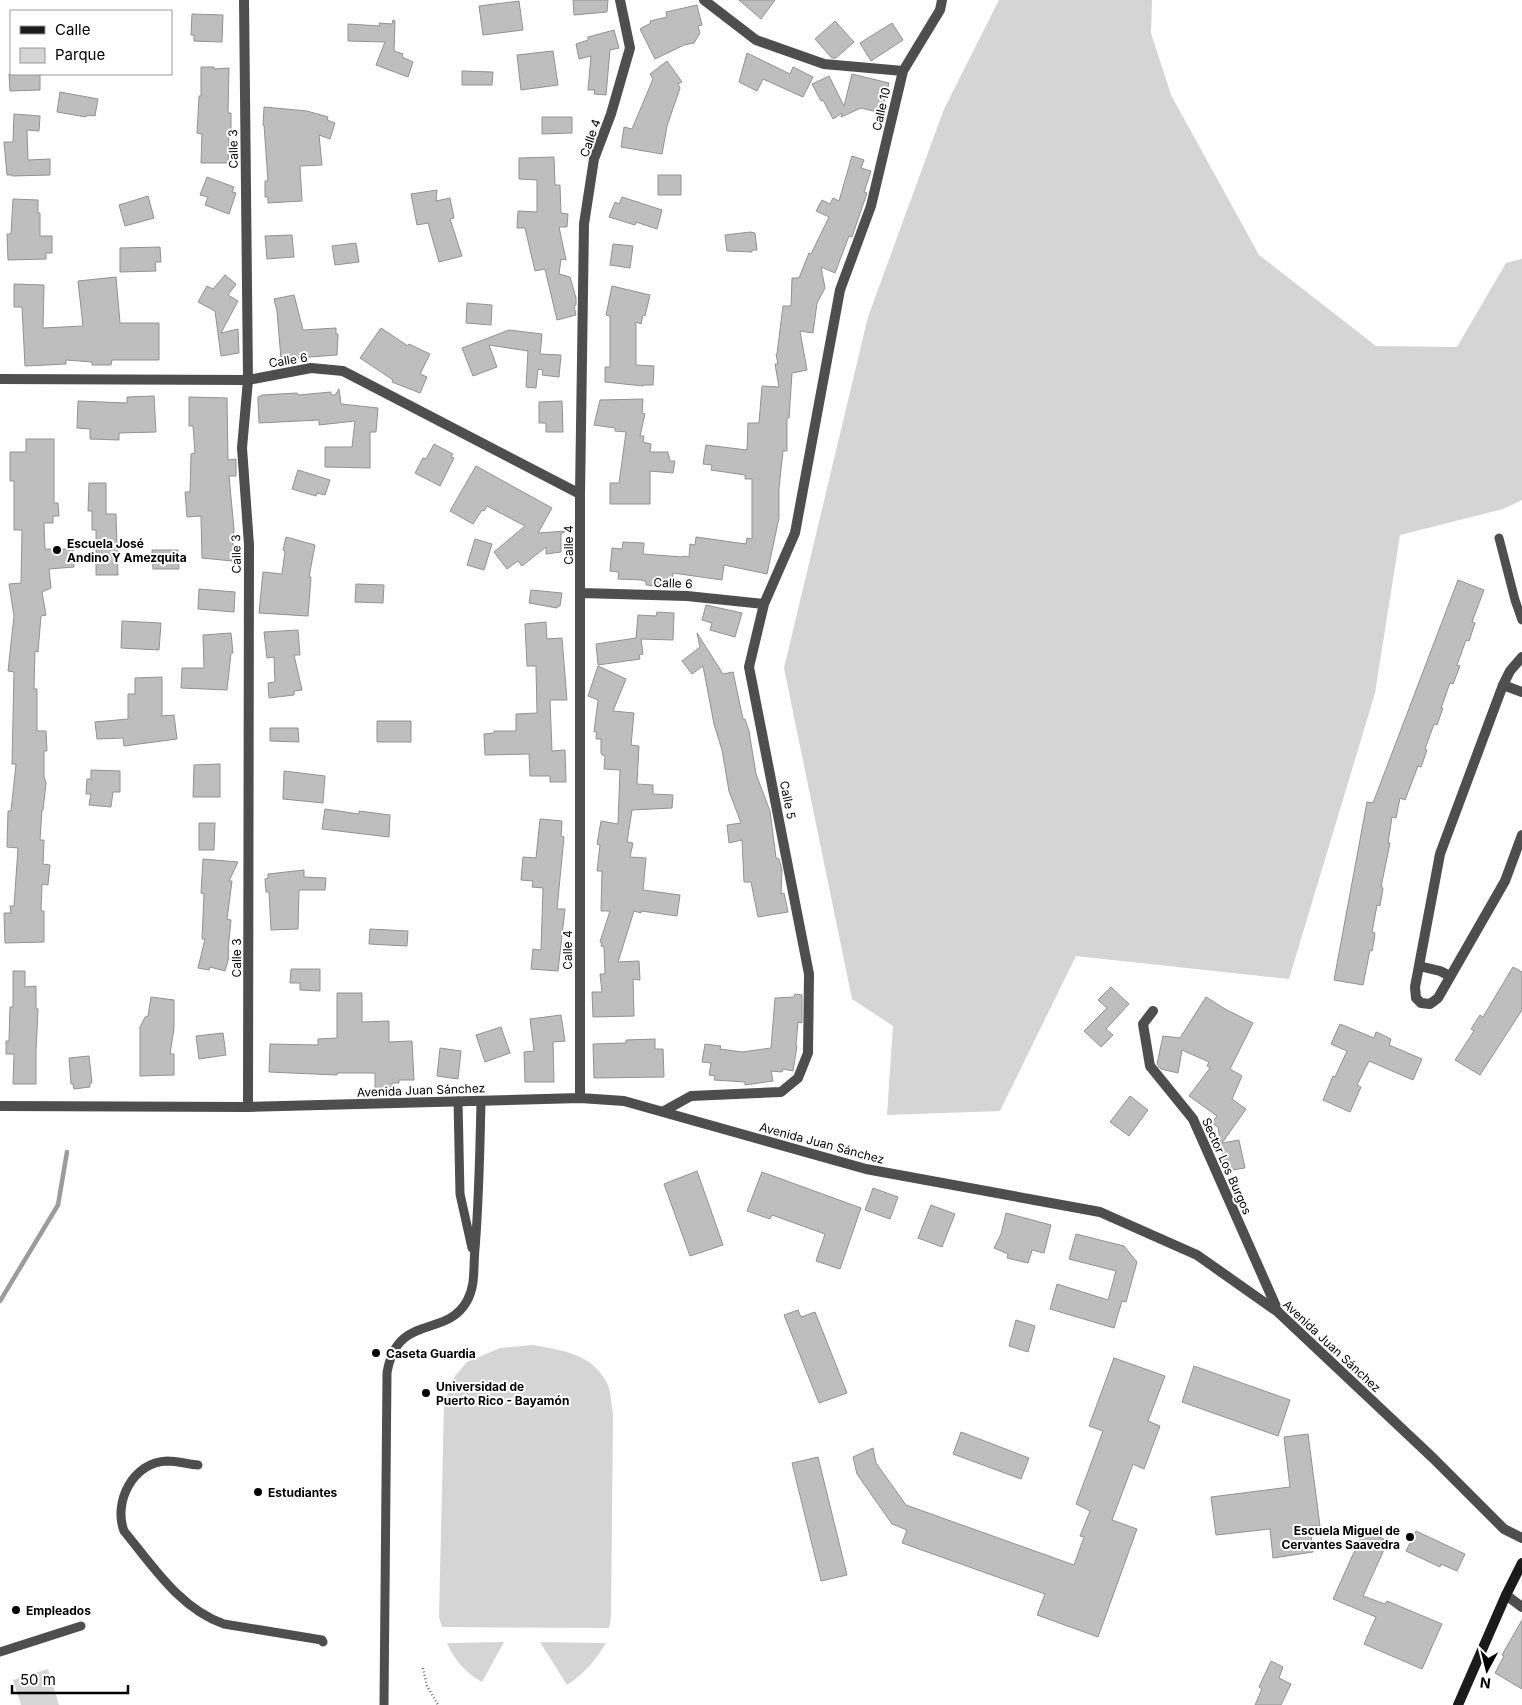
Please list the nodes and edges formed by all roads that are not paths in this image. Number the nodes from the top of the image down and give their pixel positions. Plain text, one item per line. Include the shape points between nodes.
1 (244, 0) edge
2 (620, 0) edge
3 (704, 0) edge
4 (942, 0) edge
5 (903, 71) junction
6 (0, 379) edge
7 (248, 380) junction
8 (821, 393) joint
9 (580, 494) junction
10 (1500, 538) dead end
11 (581, 594) junction
12 (764, 604) junction
13 (1522, 620) edge
14 (1522, 657) edge
15 (1503, 685) junction
16 (1522, 692) edge
17 (1522, 835) edge
18 (1419, 966) junction
19 (1450, 976) junction
20 (1153, 1011) dead end
21 (580, 1098) junction
22 (481, 1100) junction
23 (458, 1101) junction
24 (0, 1106) edge
25 (248, 1107) junction
26 (664, 1111) junction
27 (474, 1258) junction
28 (1278, 1312) junction
29 (198, 1465) dead end
30 (1522, 1538) edge
31 (1522, 1563) edge
32 (1506, 1595) junction
33 (1522, 1607) edge
34 (81, 1626) dead end
35 (323, 1642) dead end
36 (1, 1652) edge
37 (384, 1705) edge
38 (1458, 1705) edge

1 - 7 street, Calle 3
2 - 9 street, Calle 4 via 630,48 594,159 584,224
3 - 5 street via 756,40 824,64
4 - 5 street, Calle 10 via 940,10
5 - 8 street, Calle 10 via 871,206 840,290
6 - 7 street, Calle 6
7 - 9 street, Calle 6 via 311,368 343,371
7 - 25 street, Calle 3 via 242,448 249,545
8 - 12 street, Calle 5 via 795,533
9 - 11 street, Calle 4
10 - 13 lane
11 - 12 street, Calle 6 via 687,596
11 - 21 street, Calle 4
12 - 26 street, Calle 5 via 749,667 810,974 808,1052 798,1078 781,1092 691,1096
14 - 15 street
15 - 16 street
15 - 18 street via 1440,854
17 - 19 street via 1504,881
18 - 19 street
18 - 19 street via 1416,998 1421,1003 1430,1004 1438,998
20 - 28 street, Sector Los Burgos via 1143,1024 1150,1066 1193,1119
21 - 22 street, Avenida Juan Sánchez
21 - 26 street, Avenida Juan Sánchez via 624,1101
22 - 23 street, Avenida Juan Sánchez
22 - 27 lane
23 - 25 street, Avenida Juan Sánchez
23 - 27 lane via 460,1194
24 - 25 street, Avenida Juan Sánchez
26 - 28 street, Avenida Juan Sánchez via 866,1169 1100,1212 1197,1255
27 - 37 lane via 471,1292 456,1315 412,1331 389,1359
28 - 30 street, Avenida Juan Sánchez via 1434,1458 1504,1529
29 - 35 lane via 167,1461 139,1473 122,1499 124,1531 170,1586 210,1619
31 - 32 main road
32 - 33 street
32 - 38 main road
34 - 36 lane

